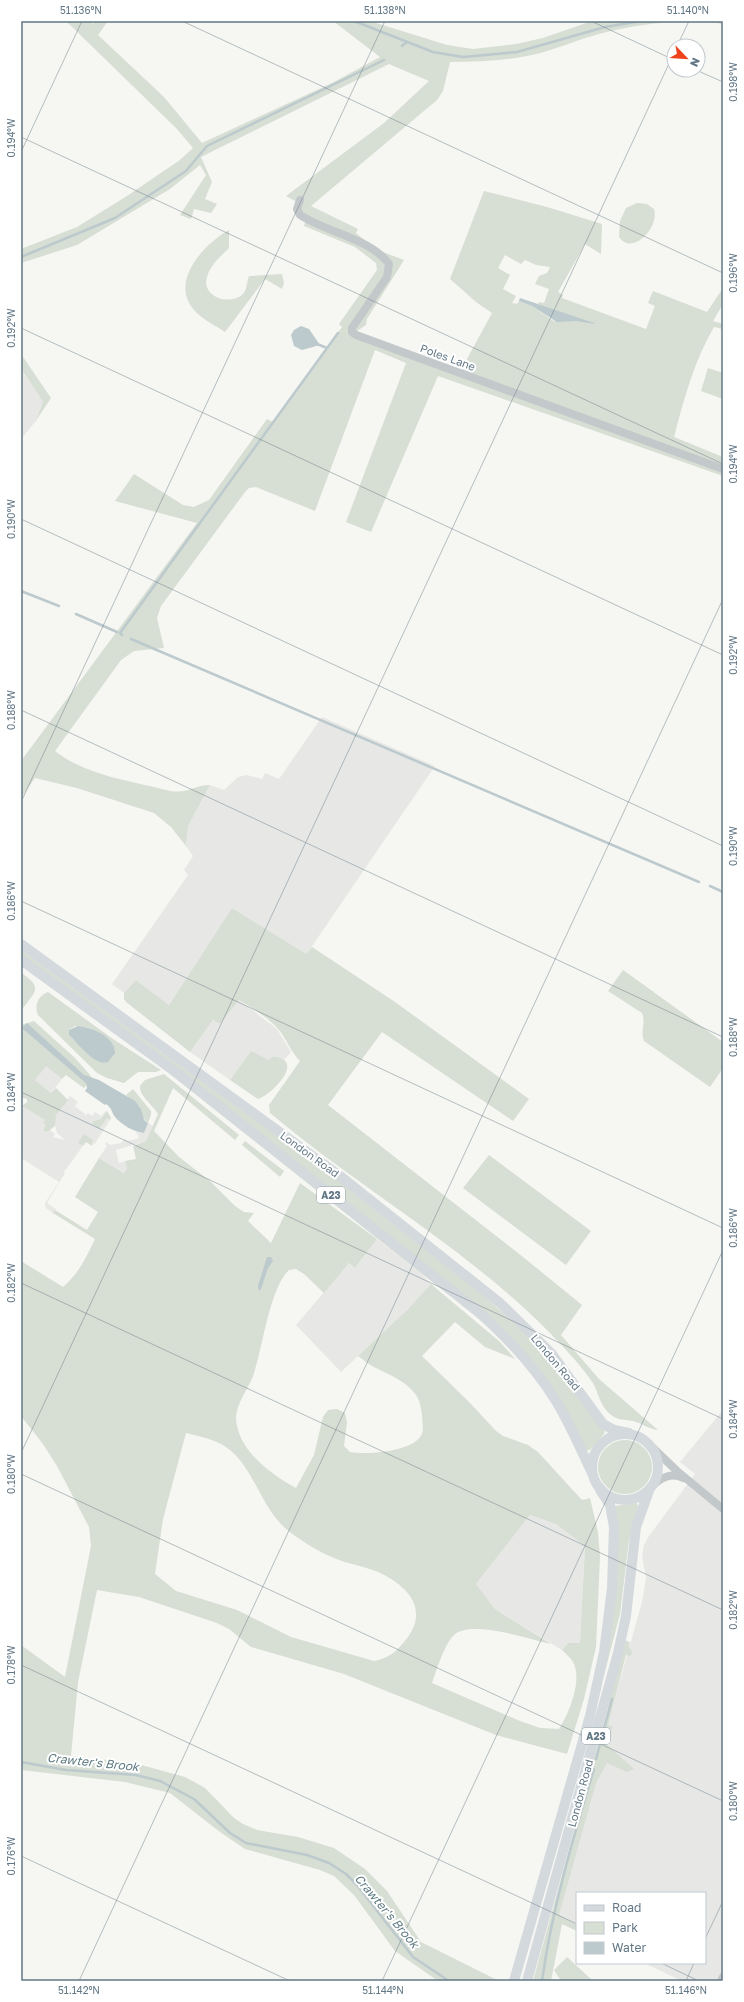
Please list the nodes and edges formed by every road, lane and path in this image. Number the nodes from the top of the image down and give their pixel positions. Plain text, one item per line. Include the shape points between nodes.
1 (300, 200) dead end
2 (723, 469) edge
3 (21, 944) edge
4 (21, 960) edge
5 (628, 1433) junction
6 (653, 1448) junction
7 (593, 1475) junction
8 (687, 1480) junction
9 (651, 1487) junction
10 (600, 1490) junction
11 (723, 1509) edge
12 (723, 1977) edge
13 (514, 1981) edge
14 (527, 1981) edge
15 (721, 1981) edge

1 - 2 street, Poles Lane via 297,209 300,215 367,247 389,264 385,281 352,328 356,335
3 - 5 main road, London Road / A23 via 340,1176 486,1291 551,1353 603,1424
4 - 7 main road, London Road / A23 via 177,1073 476,1309 519,1352 546,1385 575,1436
5 - 6 main road via 641,1437
5 - 7 main road via 611,1438 600,1446 594,1462
6 - 8 street
6 - 9 main road via 659,1466
7 - 10 main road
8 - 9 street via 671,1475
8 - 11 street
9 - 10 main road via 626,1499 612,1498
9 - 14 main road, London Road / A23 via 636,1527 626,1616 618,1653
10 - 13 main road, London Road / A23 via 610,1505 614,1527 612,1588 604,1652 590,1716
12 - 15 street

